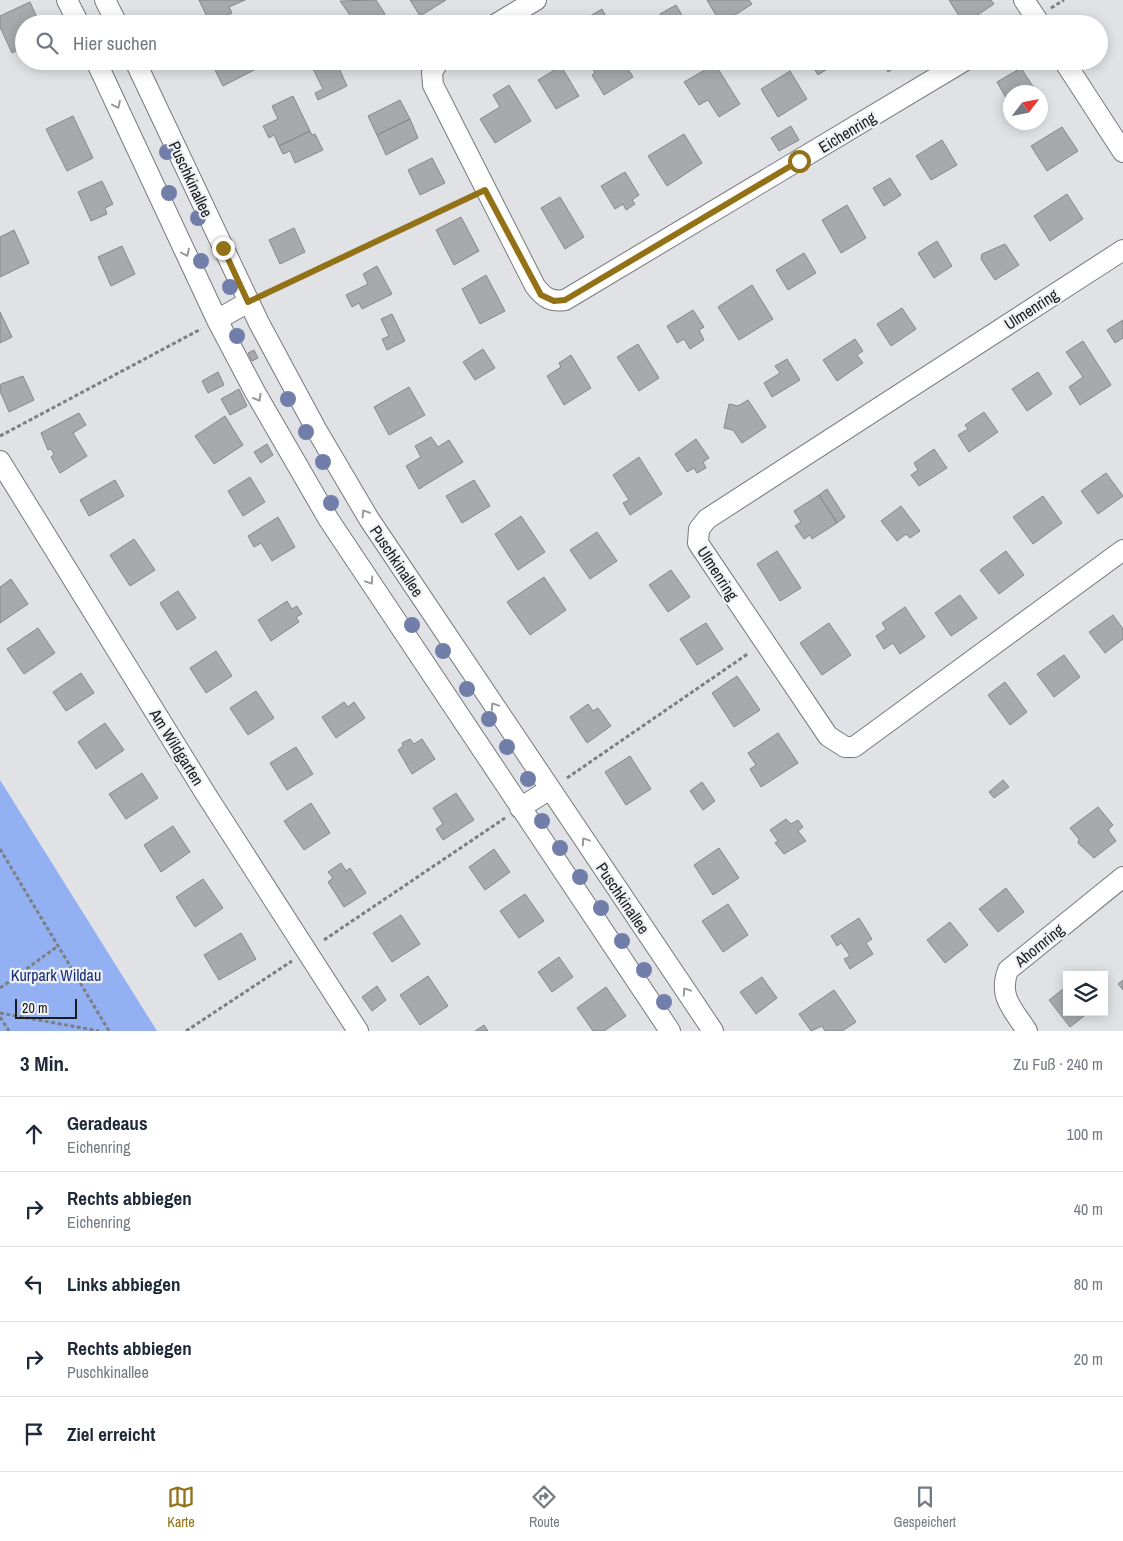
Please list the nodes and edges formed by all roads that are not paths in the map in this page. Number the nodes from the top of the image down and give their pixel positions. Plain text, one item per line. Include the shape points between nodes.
1 (67, 0) edge
2 (105, 0) edge
3 (536, 0) edge
4 (1024, 0) edge
5 (74, 15) edge
6 (112, 15) edge
7 (511, 15) edge
8 (1031, 15) edge
9 (100, 70) edge
10 (139, 70) edge
11 (433, 70) edge
12 (949, 70) edge
13 (1070, 70) edge
14 (1123, 152) edge
15 (1123, 250) edge
16 (248, 302) junction
17 (217, 320) junction
18 (0, 461) edge
19 (1123, 550) edge
20 (550, 789) junction
21 (520, 808) junction
22 (1123, 877) edge
23 (358, 1031) edge
24 (670, 1031) edge
25 (713, 1031) edge
26 (1027, 1031) edge

1 - 5 street
2 - 6 street
3 - 7 street
4 - 8 street
9 -> 17 street, Puschkinallee
10 - 16 street, Puschkinallee
11 - 12 street, Eichenring via 432,82 485,190 541,295 554,301 565,300
13 - 14 street
15 - 19 street, Ulmenring via 707,519 699,529 698,543 828,736 845,747 854,746
16 - 17 street
20 -> 16 street, Puschkinallee via 369,519
17 -> 21 street, Puschkinallee via 329,520
18 - 23 street, Am Wildgarten
20 - 21 street
25 -> 20 street, Puschkinallee
21 - 24 street, Puschkinallee
22 - 26 street, Ahornring via 1008,970 1003,983 1004,996

